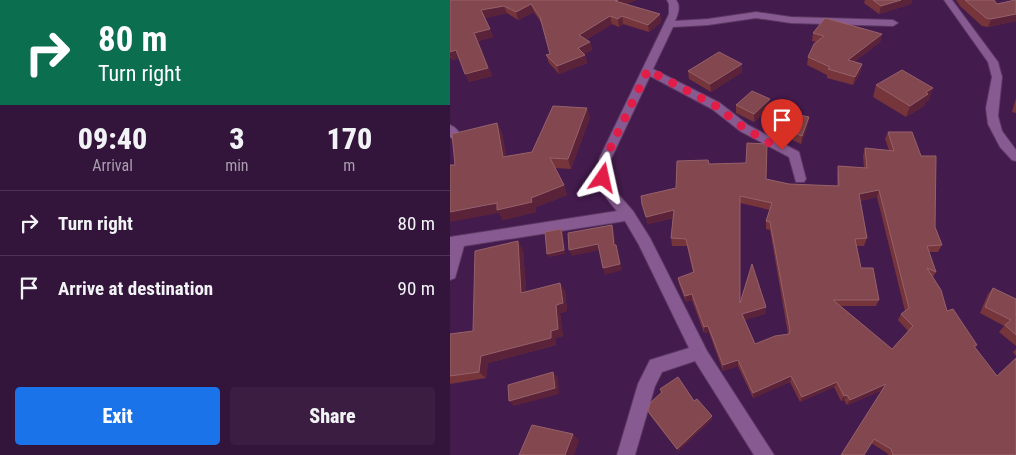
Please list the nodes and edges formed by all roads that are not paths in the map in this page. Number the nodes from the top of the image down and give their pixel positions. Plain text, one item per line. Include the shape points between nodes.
1 (671, 0) edge
2 (948, 0) edge
3 (893, 23) dead end
4 (669, 24) junction
5 (648, 70) junction
6 (1016, 157) edge
7 (800, 179) dead end
8 (628, 215) junction
9 (454, 242) edge
10 (450, 274) edge
11 (699, 352) junction
12 (626, 455) edge
13 (765, 455) edge

1 - 4 street via 674,14
2 - 6 street via 997,70 992,125 998,138
3 - 4 street via 791,20 756,15
4 - 5 street
5 - 7 street via 716,106 744,128 795,155
5 - 8 street via 605,159 603,178 606,189
8 - 9 street
8 - 11 street via 645,242
9 - 10 street
11 - 12 street via 656,366 646,384
11 - 13 street

